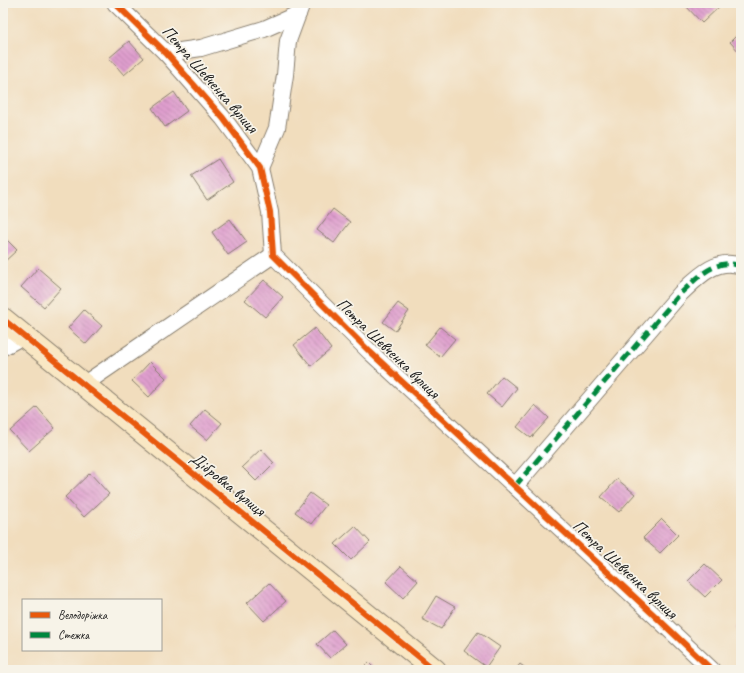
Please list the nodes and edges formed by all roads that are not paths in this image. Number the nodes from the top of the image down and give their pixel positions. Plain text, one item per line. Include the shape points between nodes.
1 (115, 3) edge
2 (300, 8) edge
3 (166, 53) junction
4 (260, 168) junction
5 (273, 255) junction
6 (741, 266) edge
7 (3, 319) edge
8 (23, 336) junction
9 (3, 347) edge
10 (83, 385) junction
11 (515, 486) junction
12 (435, 670) edge
13 (712, 670) edge

1 - 3 street, Петра Шевченка вулиця
2 - 3 street via 264,29 200,48
2 - 4 street via 288,41 277,128
3 - 4 street, Петра Шевченка вулиця via 223,118
4 - 5 street, Петра Шевченка вулиця via 270,212
5 - 10 street
5 - 11 street, Петра Шевченка вулиця via 370,352
6 - 11 street via 726,264 712,267 681,293
7 - 8 street, Дібровка вулиця
8 - 9 street
8 - 10 street, Дібровка вулиця
10 - 12 street, Дібровка вулиця
11 - 13 street, Петра Шевченка вулиця

